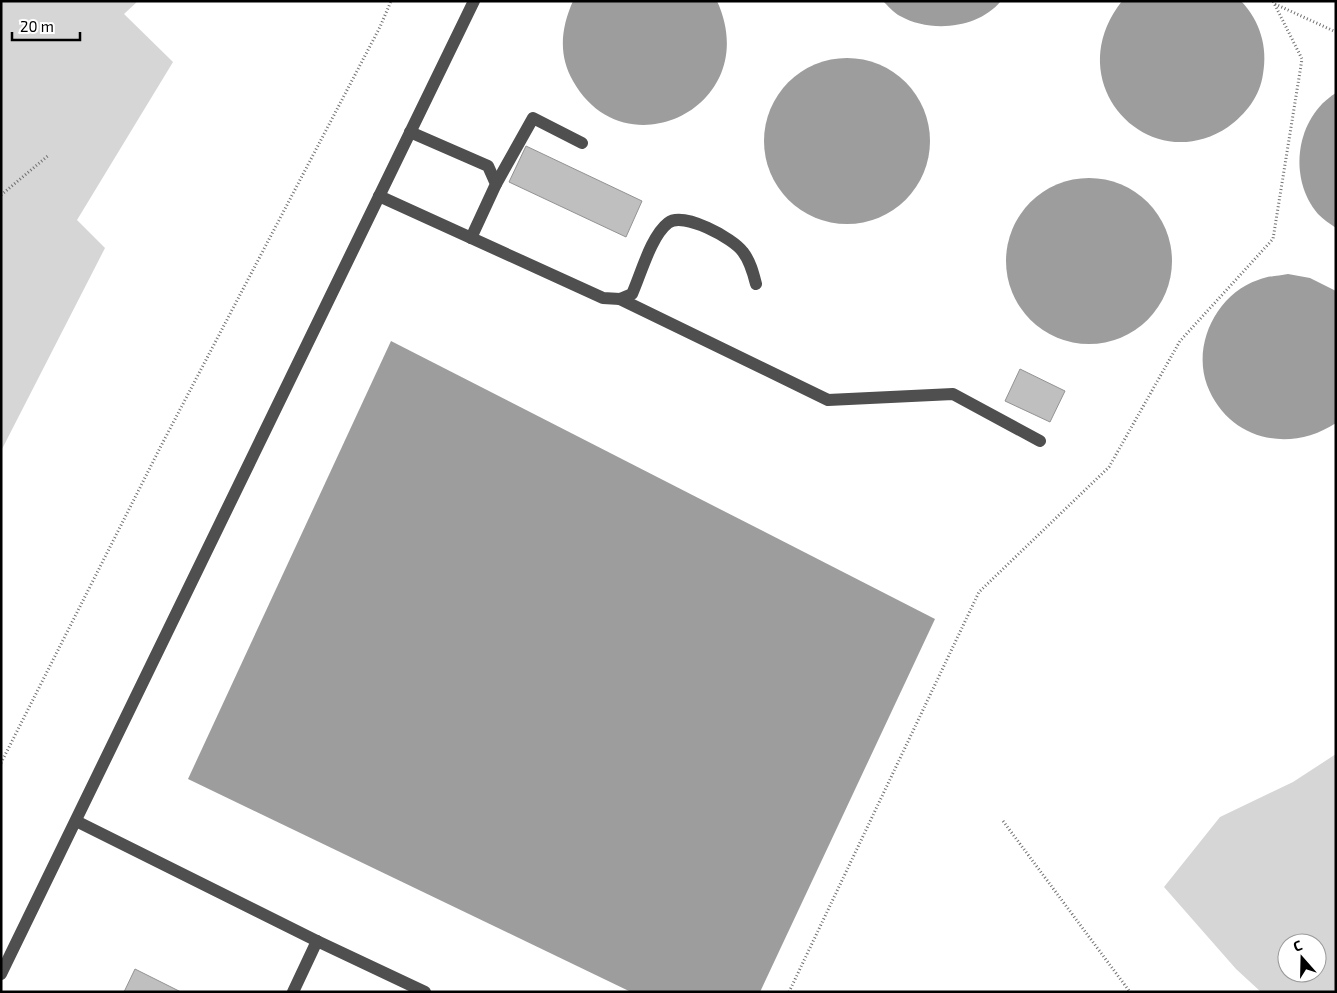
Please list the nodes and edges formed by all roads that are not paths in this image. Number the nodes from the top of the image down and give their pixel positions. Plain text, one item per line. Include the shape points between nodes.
1 (474, 1) edge
2 (410, 132) junction
3 (582, 142) dead end
4 (496, 184) junction
5 (379, 196) junction
6 (471, 238) junction
7 (756, 284) dead end
8 (620, 299) junction
9 (1040, 441) dead end
10 (76, 821) junction
11 (316, 941) junction
12 (1, 974) edge
13 (293, 992) edge
14 (425, 992) edge

1 - 2 lane
2 - 4 lane via 488,166
2 - 5 lane
3 - 4 lane via 533,118
4 - 6 lane
5 - 6 lane
5 - 10 lane
6 - 8 lane via 604,298
7 - 8 lane via 752,268 742,251 724,235 681,218 669,222 657,236 632,294
8 - 9 lane via 828,400 953,394
10 - 11 lane
10 - 12 lane
11 - 13 lane
11 - 14 lane

